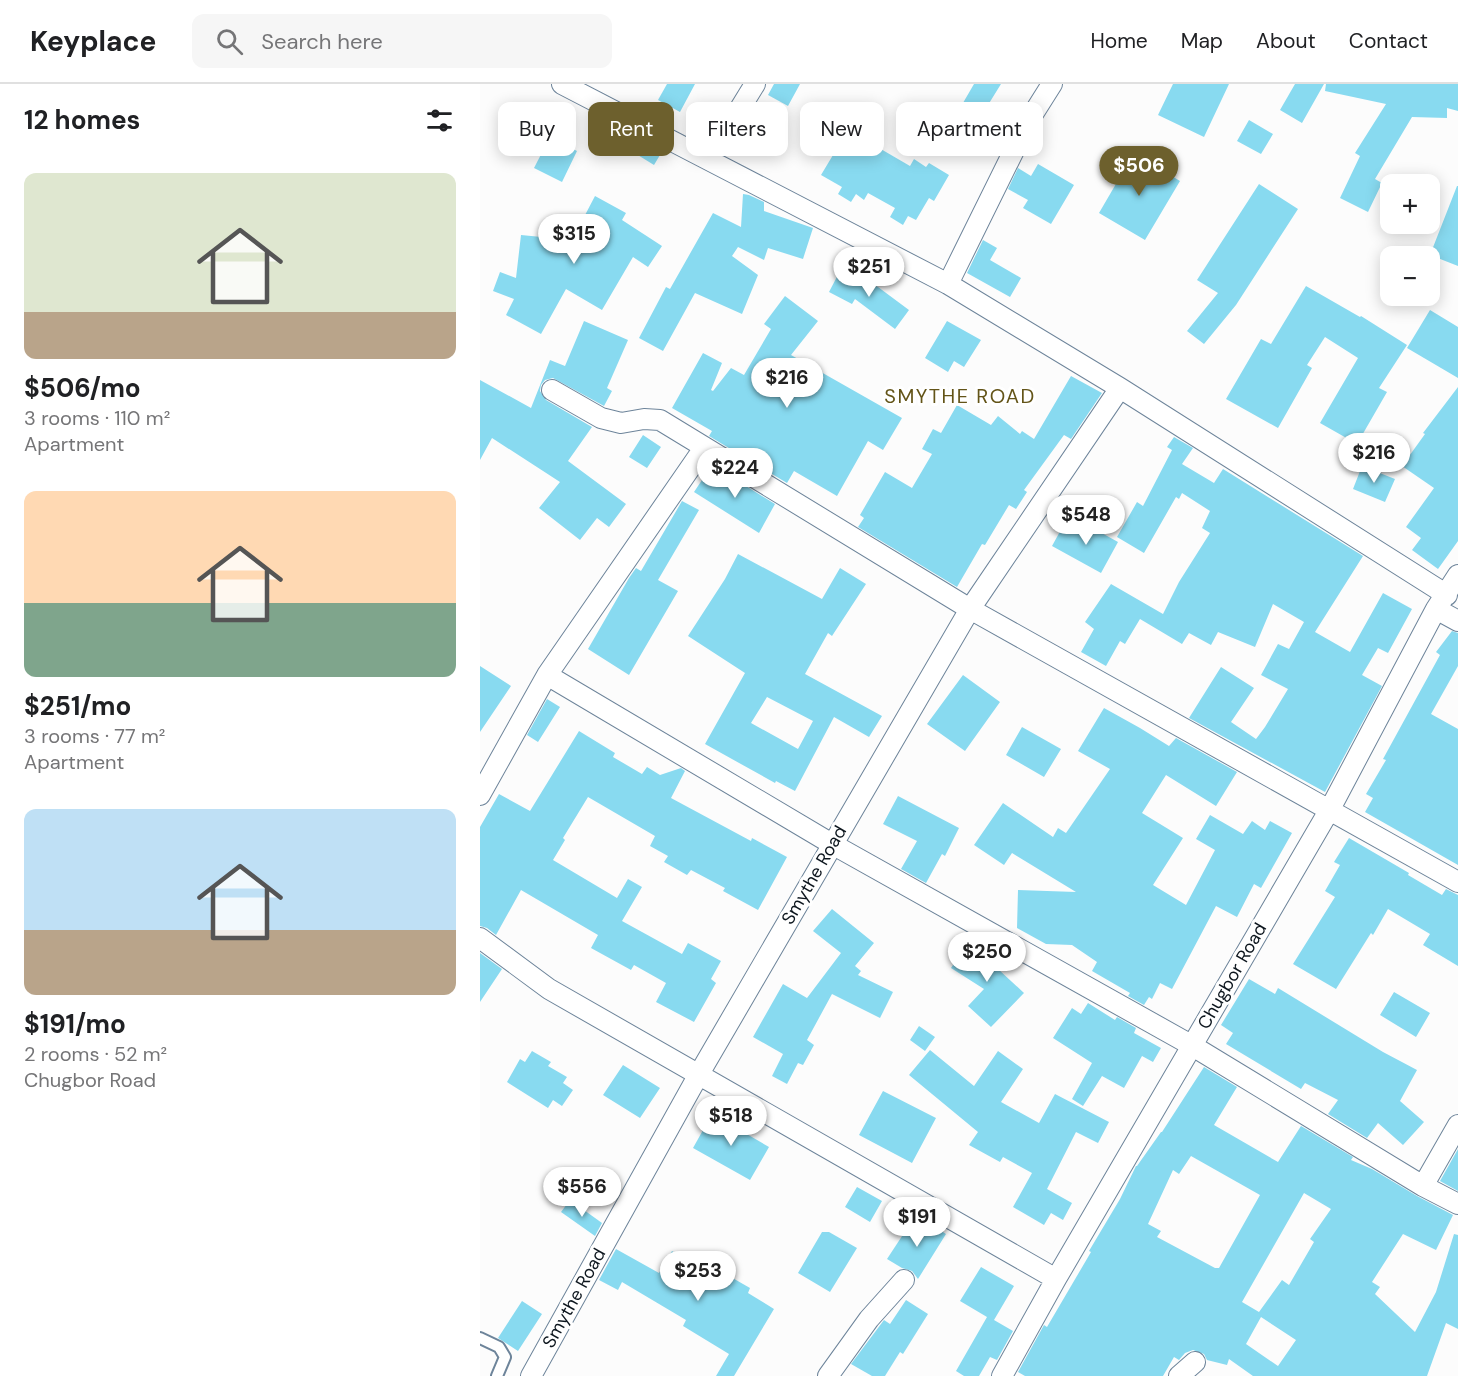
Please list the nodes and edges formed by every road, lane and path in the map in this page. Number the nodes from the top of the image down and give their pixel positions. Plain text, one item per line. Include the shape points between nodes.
1 (562, 84) edge
2 (755, 84) edge
3 (1052, 84) edge
4 (709, 159) junction
5 (948, 284) junction
6 (1120, 388) junction
7 (552, 390) dead end
8 (704, 448) junction
9 (1458, 575) edge
10 (1441, 602) junction
11 (970, 609) junction
12 (1458, 621) edge
13 (547, 675) junction
14 (480, 795) edge
15 (1330, 809) junction
16 (832, 844) junction
17 (1458, 882) edge
18 (480, 938) edge
19 (1191, 1045) junction
20 (699, 1074) junction
21 (1458, 1125) edge
22 (1423, 1186) junction
23 (1458, 1204) edge
24 (1056, 1278) junction
25 (904, 1280) dead end
26 (480, 1338) edge
27 (1195, 1362) dead end
28 (497, 1376) edge
29 (531, 1376) edge
30 (828, 1376) edge
31 (1002, 1376) edge
32 (1179, 1376) edge

1 - 4 street
2 - 4 street
3 - 5 street via 1028,122
4 - 5 street
5 - 6 street
6 - 10 street
6 - 11 street, Smythe Road
7 - 8 street via 601,417 621,423 660,420
8 - 11 street
8 - 13 street
9 - 10 street, Chugbor Road
10 - 12 street
10 - 15 street, Chugbor Road
11 - 15 street
11 - 16 street, Smythe Road
13 - 14 street
13 - 16 street
15 - 17 street
15 - 19 street, Chugbor Road
16 - 19 street
16 - 20 street, Smythe Road
18 - 20 street via 549,989
19 - 22 street
19 - 24 street, Chugbor Road
20 - 24 street
20 - 29 street, Smythe Road
21 - 22 street
22 - 23 street
24 - 31 street, Chugbor Road
25 - 30 street via 869,1319
26 - 28 lane via 499,1347 505,1357
27 - 32 street

